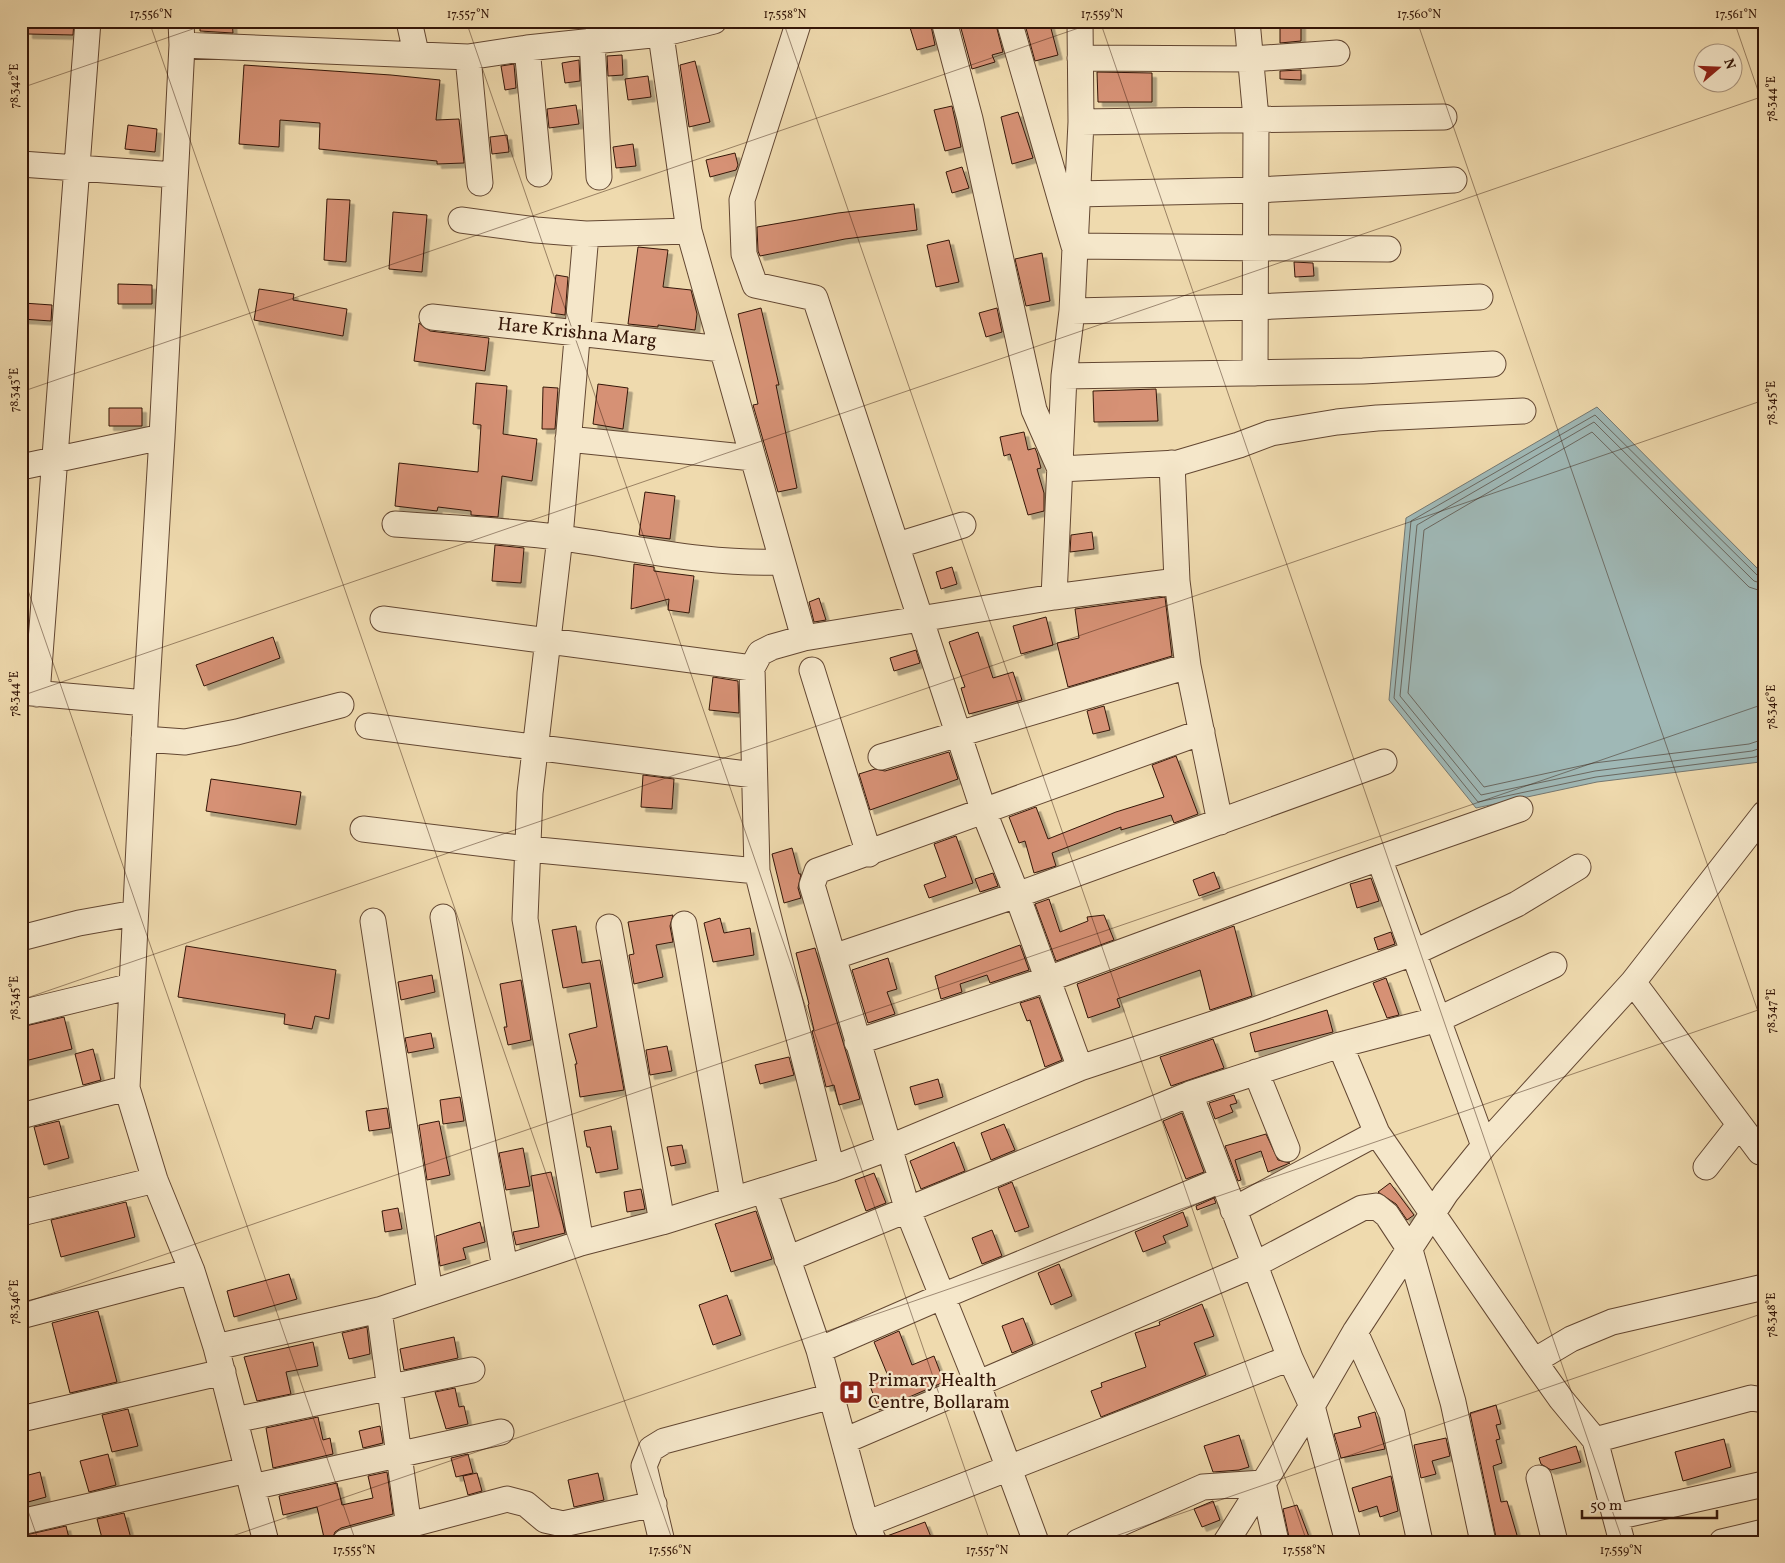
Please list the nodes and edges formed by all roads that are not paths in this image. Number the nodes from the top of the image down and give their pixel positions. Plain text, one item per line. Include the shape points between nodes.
1 (88, 21) edge
2 (714, 21) edge
3 (799, 21) edge
4 (944, 21) edge
5 (1009, 21) edge
6 (1080, 21) edge
7 (1247, 21) edge
8 (414, 22) edge
9 (660, 28) edge
10 (182, 33) edge
11 (592, 40) junction
12 (527, 48) junction
13 (416, 53) junction
14 (1337, 53) dead end
15 (468, 56) junction
16 (1080, 58) junction
17 (1252, 59) junction
18 (1444, 117) dead end
19 (1256, 118) junction
20 (1081, 122) junction
21 (21, 164) edge
22 (77, 167) junction
23 (539, 174) dead end
24 (175, 175) junction
25 (599, 177) dead end
26 (1454, 180) dead end
27 (480, 183) dead end
28 (1256, 190) junction
29 (1076, 194) junction
30 (461, 220) dead end
31 (689, 232) junction
32 (586, 234) junction
33 (1074, 246) junction
34 (1256, 248) junction
35 (1388, 249) dead end
36 (1480, 297) dead end
37 (1256, 307) junction
38 (1072, 311) junction
39 (432, 317) dead end
40 (577, 334) junction
41 (722, 349) junction
42 (1493, 364) dead end
43 (1255, 373) junction
44 (1064, 376) junction
45 (1523, 411) dead end
46 (162, 437) junction
47 (568, 439) junction
48 (753, 458) junction
49 (54, 459) junction
50 (1172, 463) junction
51 (21, 467) edge
52 (1060, 469) junction
53 (395, 524) dead end
54 (964, 525) dead end
55 (560, 537) junction
56 (898, 545) junction
57 (782, 562) junction
58 (1177, 581) junction
59 (1054, 597) junction
60 (383, 618) dead end
61 (922, 620) junction
62 (804, 638) junction
63 (548, 641) junction
64 (1188, 666) junction
65 (752, 668) junction
66 (812, 670) dead end
67 (29, 693) edge
68 (146, 703) junction
69 (341, 705) dead end
70 (368, 726) dead end
71 (1202, 732) junction
72 (958, 734) junction
73 (144, 739) junction
74 (535, 748) junction
75 (881, 757) dead end
76 (1384, 762) dead end
77 (754, 775) junction
78 (1520, 809) dead end
79 (984, 812) junction
80 (1764, 814) edge
81 (1220, 822) junction
82 (363, 829) dead end
83 (528, 849) junction
84 (869, 854) junction
85 (1380, 858) junction
86 (1578, 867) dead end
87 (757, 871) junction
88 (1017, 895) junction
89 (135, 913) junction
90 (443, 917) dead end
91 (373, 921) dead end
92 (684, 924) dead end
93 (609, 927) dead end
94 (21, 938) edge
95 (1412, 953) junction
96 (833, 957) junction
97 (1554, 965) dead end
98 (1048, 979) junction
99 (1633, 982) junction
100 (132, 986) junction
101 (21, 1013) edge
102 (1439, 1019) junction
103 (857, 1042) junction
104 (1340, 1045) junction
105 (1080, 1068) junction
106 (1256, 1072) junction
107 (127, 1088) junction
108 (1190, 1094) junction
109 (21, 1116) edge
110 (1739, 1125) junction
111 (1377, 1132) junction
112 (1484, 1146) junction
113 (888, 1148) junction
114 (1286, 1149) dead end
115 (1760, 1152) dead end
116 (1706, 1167) dead end
117 (832, 1168) junction
118 (155, 1180) junction
119 (1221, 1180) junction
120 (764, 1190) junction
121 (732, 1200) junction
122 (1233, 1210) junction
123 (908, 1211) junction
124 (21, 1213) edge
125 (1431, 1215) junction
126 (662, 1222) junction
127 (581, 1243) junction
128 (1410, 1250) junction
129 (788, 1259) junction
130 (1254, 1265) junction
131 (505, 1268) junction
132 (192, 1271) junction
133 (1764, 1287) edge
134 (430, 1293) junction
135 (942, 1296) junction
136 (379, 1310) junction
137 (21, 1316) edge
138 (1355, 1332) junction
139 (216, 1347) junction
140 (819, 1350) junction
141 (1290, 1358) junction
142 (1534, 1361) junction
143 (472, 1370) dead end
144 (223, 1372) junction
145 (978, 1386) junction
146 (390, 1388) junction
147 (832, 1396) junction
148 (1760, 1397) edge
149 (1312, 1406) junction
150 (21, 1419) edge
151 (235, 1420) junction
152 (501, 1432) dead end
153 (1595, 1440) junction
154 (844, 1441) junction
155 (399, 1454) junction
156 (1007, 1469) junction
157 (249, 1478) junction
158 (1539, 1478) dead end
159 (1263, 1483) junction
160 (1764, 1484) edge
161 (654, 1504) junction
162 (1616, 1517) junction
163 (21, 1522) edge
164 (870, 1533) edge
165 (410, 1534) edge
166 (266, 1542) edge
167 (345, 1542) edge
168 (662, 1542) edge
169 (1036, 1542) edge
170 (1078, 1542) edge
171 (1226, 1542) edge
172 (1276, 1542) edge
173 (1348, 1542) edge
174 (1420, 1542) edge
175 (1483, 1542) edge
176 (1555, 1542) edge
177 (1622, 1542) edge

1 - 22 street
2 - 9 street
3 - 56 street via 742,200 744,254 755,285 815,298
4 - 52 street via 970,119 1034,410
5 - 33 street
6 - 16 street
7 - 17 street
8 - 13 street
9 - 11 street
9 - 31 street
10 - 13 street
10 - 24 street
11 - 12 street
11 - 25 street
12 - 15 street
12 - 23 street
13 - 15 street
14 - 17 street
15 - 27 street
16 - 17 street
16 - 20 street
17 - 19 street
18 - 19 street
19 - 20 street
19 - 28 street
20 - 29 street
21 - 22 street
22 - 24 street
22 - 49 street
24 - 46 street
26 - 28 street
28 - 29 street
28 - 34 street
29 - 33 street
30 - 32 street
31 - 32 street
31 - 41 street
32 - 40 street
33 - 34 street
33 - 38 street
34 - 35 street
34 - 37 street
36 - 37 street
37 - 38 street
37 - 43 street
38 - 44 street
39 - 40 street, Hare Krishna Marg
40 - 41 street, Hare Krishna Marg
40 - 47 street
41 - 48 street
42 - 43 street via 1431,369
43 - 44 street
44 - 52 street
45 - 50 street via 1337,422 1271,433 1203,457
46 - 49 street
46 - 68 street
47 - 48 street
47 - 55 street
48 - 57 street
49 - 51 street
49 - 67 street
50 - 52 street
50 - 58 street
52 - 59 street
53 - 55 street
54 - 56 street
55 - 57 street via 660,553 759,563
55 - 63 street
56 - 61 street
57 - 62 street
58 - 59 street
58 - 64 street
59 - 61 street
60 - 63 street
61 - 62 street
61 - 72 street
62 - 65 street via 760,653
63 - 65 street
63 - 74 street
64 - 71 street
64 - 72 street
65 - 77 street
66 - 84 street
67 - 68 street
68 - 73 street
69 - 73 street via 185,742
70 - 74 street
71 - 79 street
71 - 81 street
72 - 75 street
72 - 79 street
73 - 89 street
74 - 77 street
74 - 83 street
76 - 81 street
77 - 87 street
78 - 85 street
79 - 84 street
79 - 88 street
80 - 99 street
81 - 88 street
82 - 83 street
83 - 87 street
83 - 127 street via 525,919
84 - 96 street via 817,871 814,877 812,885
85 - 95 street
85 - 98 street
86 - 95 street via 1517,904
87 - 117 street
88 - 96 street
88 - 98 street
89 - 94 street
89 - 100 street
90 - 131 street
91 - 134 street
92 - 121 street
93 - 126 street
95 - 102 street
95 - 105 street
96 - 103 street
97 - 102 street
98 - 103 street
98 - 105 street
99 - 110 street
99 - 112 street
100 - 101 street
100 - 107 street
102 - 104 street
102 - 112 street
103 - 113 street
104 - 106 street
104 - 111 street
105 - 113 street
106 - 108 street
106 - 114 street
107 - 109 street
107 - 118 street
108 - 119 street
108 - 123 street
110 - 115 street
110 - 116 street
111 - 122 street
111 - 125 street
112 - 125 street
113 - 117 street
113 - 123 street
117 - 120 street
118 - 124 street
118 - 132 street
119 - 122 street
119 - 135 street
120 - 121 street
120 - 129 street
121 - 126 street
122 - 130 street
123 - 129 street
123 - 135 street
125 - 128 street
125 - 142 street via 1457,1247
126 - 127 street
127 - 131 street
128 - 130 street via 1387,1215 1376,1206 1362,1208
128 - 138 street
128 - 175 street via 1453,1402
129 - 140 street
130 - 141 street
130 - 145 street
131 - 134 street
132 - 137 street
132 - 139 street
133 - 142 street via 1612,1322 1571,1339
134 - 136 street
135 - 140 street
135 - 145 street
136 - 139 street
136 - 146 street
138 - 149 street
138 - 174 street via 1392,1414
139 - 144 street
140 - 147 street
141 - 149 street
141 - 156 street
142 - 153 street
143 - 146 street
144 - 150 street
144 - 151 street
145 - 154 street
145 - 156 street
146 - 151 street
146 - 155 street
147 - 154 street
147 - 161 street via 664,1441 650,1449 644,1466
148 - 153 street
149 - 159 street
149 - 173 street
151 - 157 street
152 - 155 street
153 - 162 street
154 - 164 street
155 - 157 street
155 - 165 street
156 - 164 street
156 - 169 street
157 - 163 street
157 - 166 street
158 - 176 street
159 - 170 street via 1203,1487
159 - 171 street
159 - 172 street
160 - 162 street
161 - 165 street via 563,1524 545,1520 526,1504 507,1499
161 - 168 street
162 - 177 street
165 - 167 street

